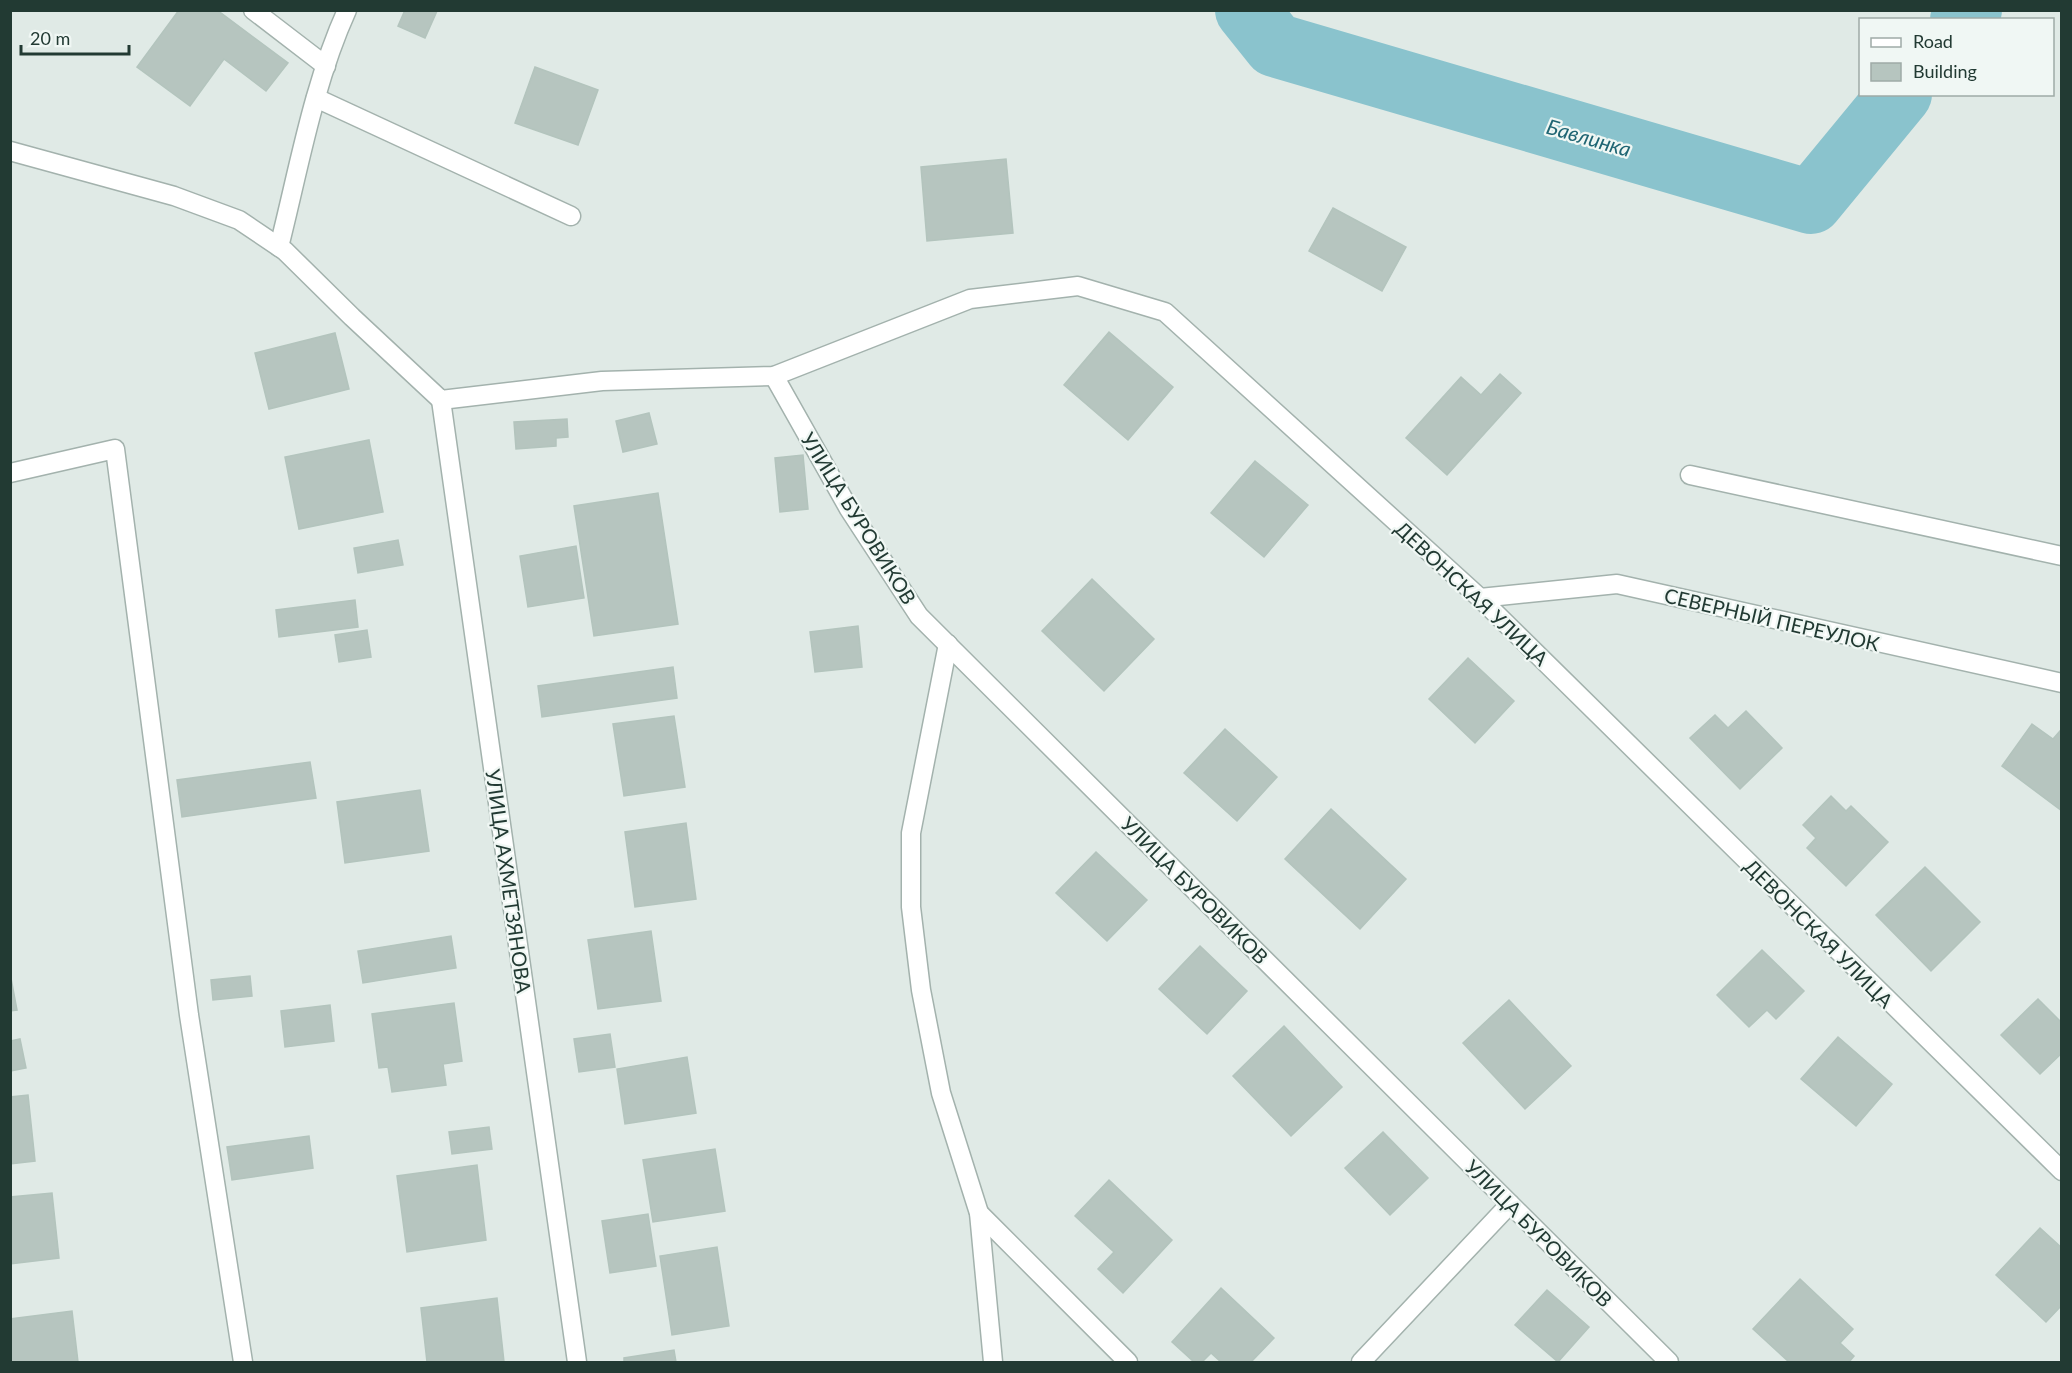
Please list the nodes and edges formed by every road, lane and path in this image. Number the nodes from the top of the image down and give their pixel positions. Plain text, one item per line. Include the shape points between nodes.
1 (253, 10) edge
2 (347, 10) edge
3 (326, 66) junction
4 (316, 98) junction
5 (10, 151) edge
6 (571, 216) dead end
7 (279, 247) junction
8 (774, 376) junction
9 (441, 400) junction
10 (10, 473) edge
11 (1690, 476) dead end
12 (2061, 556) edge
13 (1480, 598) junction
14 (948, 644) junction
15 (2061, 683) edge
16 (2061, 1171) edge
17 (1510, 1204) junction
18 (979, 1213) junction
19 (243, 1362) edge
20 (577, 1362) edge
21 (993, 1362) edge
22 (1128, 1362) edge
23 (1361, 1362) edge
24 (1669, 1362) edge

1 - 3 street
2 - 3 street
3 - 4 street
4 - 6 street
4 - 7 street
5 - 7 street via 174,196 239,220
7 - 9 street
8 - 9 street, ДЕВОНСКАЯ УЛИЦА via 602,381
8 - 13 street, ДЕВОНСКАЯ УЛИЦА via 970,299 1078,286 1165,312
8 - 14 street, УЛИЦА БУРОВИКОВ via 849,509 919,615
9 - 20 street, УЛИЦА АХМЕТЗЯНОВА
10 - 19 street via 115,449 189,1015
11 - 12 street
13 - 15 street, СЕВЕРНЫЙ ПЕРЕУЛОК via 1617,584
13 - 16 street, ДЕВОНСКАЯ УЛИЦА
14 - 17 street, УЛИЦА БУРОВИКОВ
14 - 18 street via 911,833 911,907 921,990 941,1093
17 - 23 street
17 - 24 street, УЛИЦА БУРОВИКОВ
18 - 21 street
18 - 22 street

